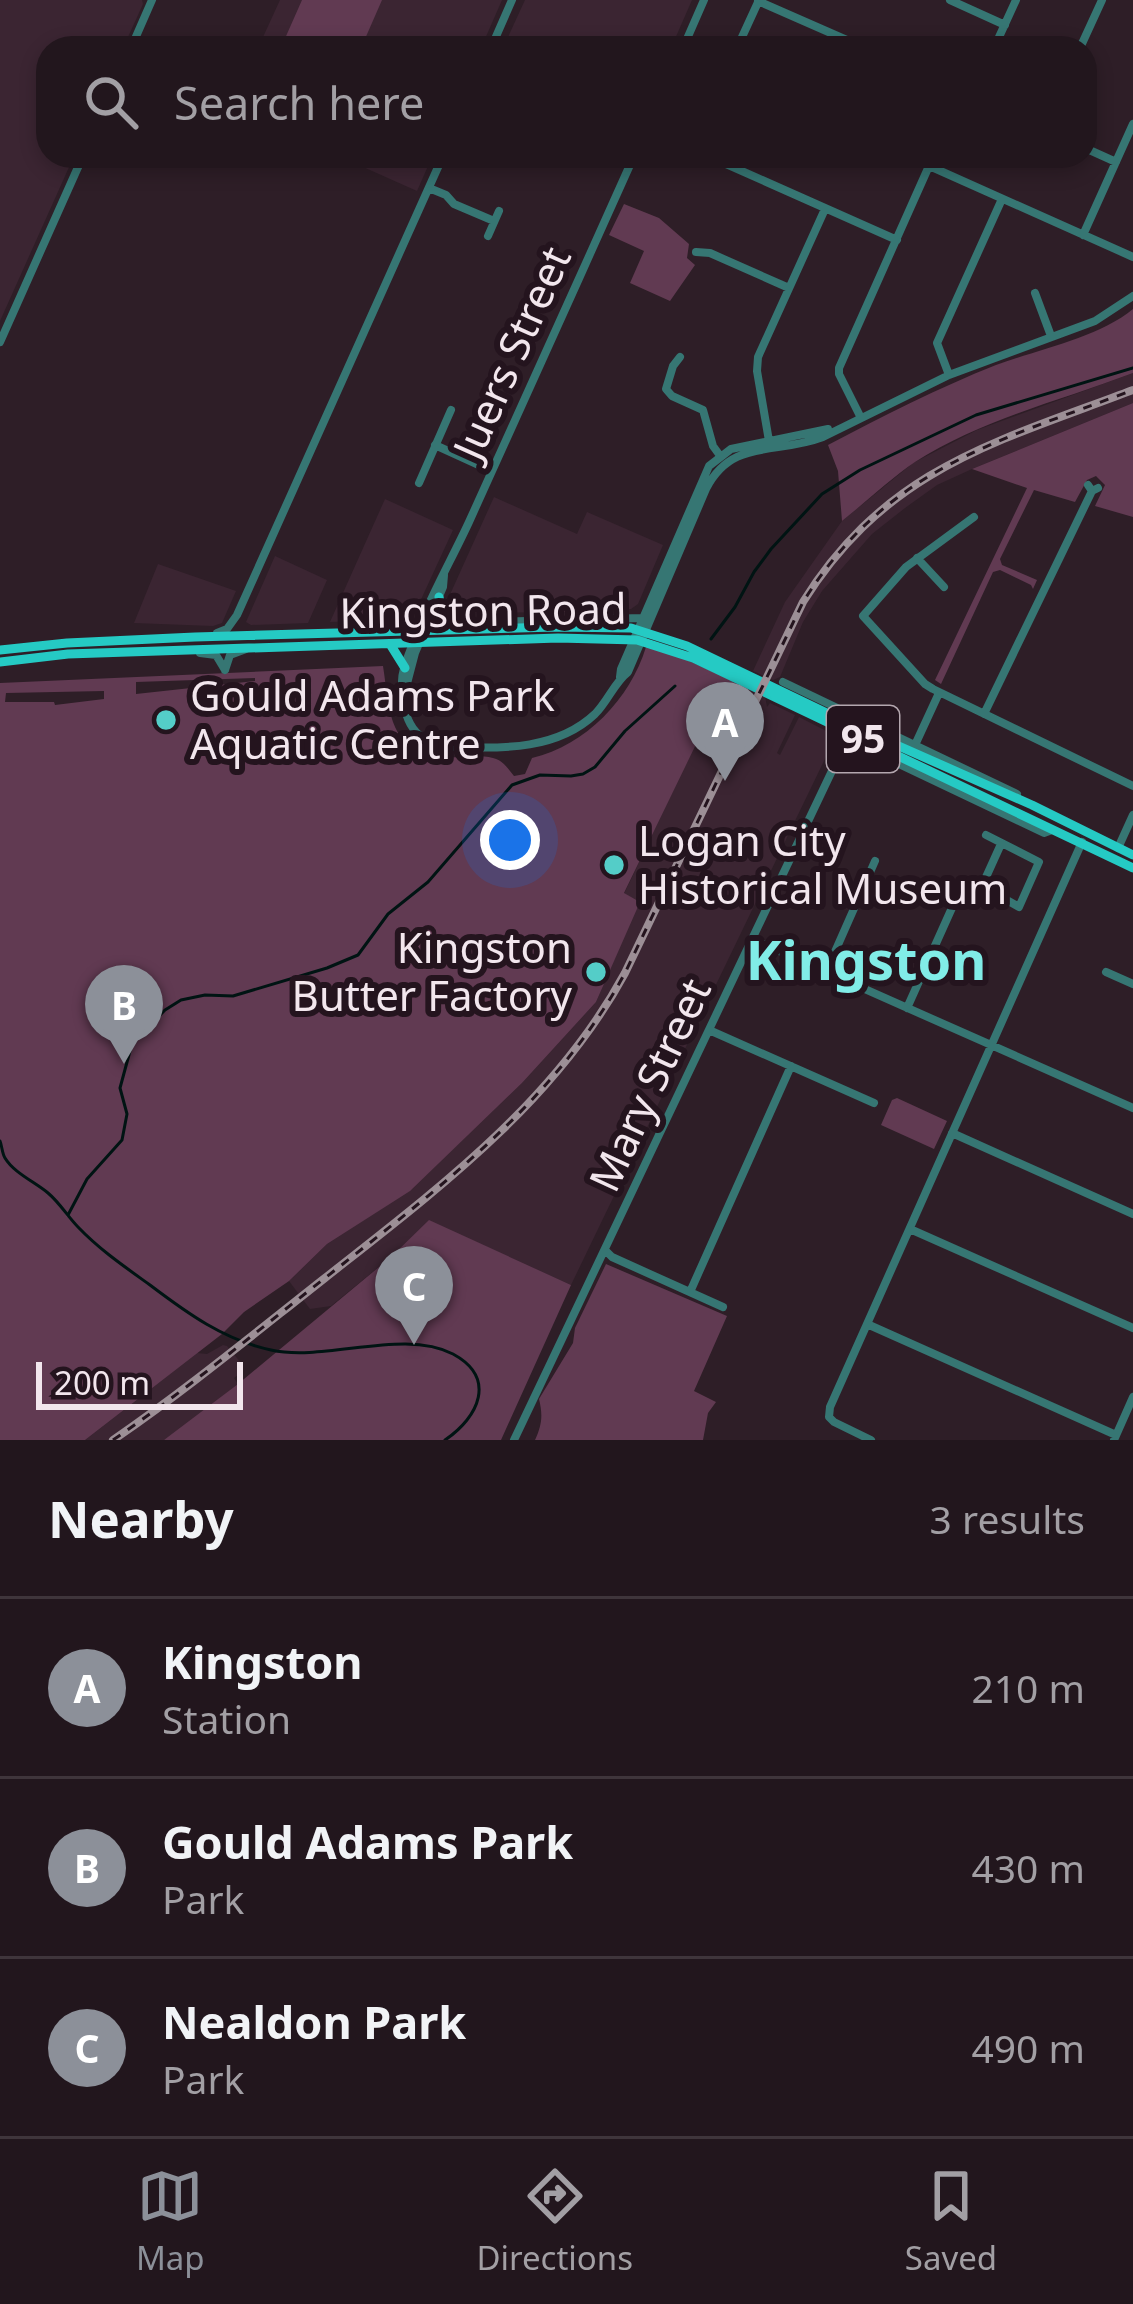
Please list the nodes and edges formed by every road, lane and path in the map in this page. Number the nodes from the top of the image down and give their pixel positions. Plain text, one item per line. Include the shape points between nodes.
1 (152, 0) edge
2 (512, 0) edge
3 (704, 0) edge
4 (759, 0) edge
5 (950, 0) edge
6 (1016, 0) edge
7 (1102, 0) edge
8 (1005, 25) junction
9 (136, 36) edge
10 (496, 36) edge
11 (688, 36) edge
12 (742, 36) edge
13 (838, 36) edge
14 (1000, 36) edge
15 (1086, 36) edge
16 (1133, 124) edge
17 (1097, 153) edge
18 (1116, 162) junction
19 (77, 168) edge
20 (438, 168) edge
21 (629, 168) edge
22 (734, 168) edge
23 (928, 168) edge
24 (933, 168) edge
25 (429, 188) junction
26 (1002, 199) junction
27 (825, 209) junction
28 (499, 211) dead end
29 (494, 221) junction
30 (1083, 235) junction
31 (488, 236) dead end
32 (897, 240) junction
33 (696, 252) dead end
34 (1133, 257) edge
35 (789, 288) junction
36 (1035, 293) dead end
37 (1133, 293) edge
38 (1051, 337) junction
39 (0, 342) edge
40 (680, 357) dead end
41 (949, 375) junction
42 (451, 410) dead end
43 (860, 416) junction
44 (769, 441) junction
45 (793, 441) junction
46 (435, 445) junction
47 (722, 459) junction
48 (492, 471) junction
49 (418, 483) dead end
50 (1093, 488) dead end
51 (974, 517) dead end
52 (917, 558) junction
53 (444, 575) junction
54 (944, 587) dead end
55 (439, 597) junction
56 (237, 615) junction
57 (642, 618) junction
58 (465, 629) junction
59 (452, 630) junction
60 (621, 633) junction
61 (195, 637) junction
62 (418, 637) junction
63 (248, 643) junction
64 (390, 644) junction
65 (0, 650) edge
66 (183, 651) junction
67 (0, 662) edge
68 (405, 668) junction
69 (620, 679) junction
70 (776, 688) junction
71 (404, 692) junction
72 (939, 693) junction
73 (984, 714) junction
74 (915, 745) junction
75 (1133, 786) edge
76 (1032, 805) junction
77 (1133, 815) edge
78 (1053, 830) junction
79 (1087, 832) junction
80 (986, 835) dead end
81 (1001, 844) junction
82 (1082, 844) junction
83 (1118, 848) junction
84 (1133, 855) edge
85 (875, 861) dead end
86 (1133, 867) edge
87 (982, 886) junction
88 (752, 939) junction
89 (826, 972) junction
90 (1106, 972) dead end
91 (1133, 984) edge
92 (907, 1008) junction
93 (710, 1030) junction
94 (991, 1046) junction
95 (791, 1066) junction
96 (874, 1102) dead end
97 (1133, 1108) edge
98 (952, 1132) junction
99 (1133, 1214) edge
100 (910, 1229) junction
101 (606, 1251) junction
102 (690, 1292) junction
103 (723, 1307) dead end
104 (867, 1324) junction
105 (1133, 1328) edge
106 (1133, 1397) edge
107 (1129, 1418) edge
108 (1115, 1437) edge
109 (514, 1440) edge
110 (871, 1440) edge

1 - 9 street
2 - 10 street
3 - 11 street
4 - 12 street
4 - 13 street
5 - 8 street
6 - 8 street
7 - 15 street
8 - 14 street
16 - 18 street
17 - 18 street
18 - 30 street
19 - 39 street
20 - 25 street
21 - 48 street, Juers Street
22 - 27 street
23 - 32 street
24 - 26 street
25 - 29 street
25 - 56 street
26 - 30 street
26 - 41 street via 937,343
27 - 32 street
27 - 35 street
28 - 29 street
29 - 31 street
30 - 34 street
32 - 43 street via 839,368
33 - 35 street
35 - 44 street via 757,360
36 - 38 street
37 - 38 street via 1109,314
38 - 41 street
40 - 47 street via 666,389 703,410
41 - 43 street
42 - 46 street
43 - 45 street
44 - 45 street
44 - 47 street via 730,448
45 - 47 street
46 - 48 street
46 - 49 street
47 - 57 street via 702,478
47 - 69 street
48 - 53 street, Juers Street
50 - 73 street
51 - 52 street
52 - 54 street
52 - 72 street via 863,616
53 - 55 street, Juers Street
53 - 62 street, Juers Street
55 - 59 main road
55 - 62 street, Juers Street
56 - 61 street via 222,633
56 - 63 street
57 - 58 street, Kingston Road via 473,622
57 - 69 street
58 - 59 main road, Kingston Road / 95
58 - 60 main road, Kingston Road / 95
59 - 62 main road, Kingston Road / 95
60 - 62 main road, Kingston Road / 95
60 - 70 main road, Kingston Road / 95 via 656,639
61 - 63 main road, Kingston Road / 95
61 - 65 main road, Kingston Road / 95
62 - 63 main road, Kingston Road / 95
62 - 64 main road, Kingston Road / 95
62 - 68 street
62 - 71 street
63 - 64 main road, Kingston Road / 95
63 - 66 main road, Kingston Road / 95
63 - 66 street via 225,670 216,655
64 - 68 main road
66 - 67 main road, Kingston Road / 95
68 - 71 street
69 - 71 street via 578,728 516,746 427,742 407,720
70 - 74 street, Kingston Road
70 - 76 main road, Kingston Road / 95
70 - 78 main road, Kingston Road / 95
72 - 73 street
72 - 74 street
73 - 75 street
74 - 76 street, Kingston Road
76 - 79 main road, Kingston Road / 95
77 - 83 street
78 - 82 main road, Kingston Road / 95
78 - 88 street, Mary Street via 1044,833 851,746 840,754
79 - 82 street
79 - 83 main road, Kingston Road / 95
80 - 81 street
81 - 87 street
81 - 87 street via 1040,862 1019,907
82 - 86 main road, Kingston Road / 95
82 - 94 street
83 - 84 main road, Kingston Road / 95
83 - 86 main road
85 - 89 street
87 - 92 street via 960,890
88 - 89 street
88 - 93 street, Mary Street
89 - 92 street
90 - 91 street
92 - 94 street
93 - 95 street
93 - 101 street, Mary Street
94 - 97 street
94 - 98 street
95 - 96 street
95 - 102 street
98 - 99 street
98 - 100 street
100 - 104 street
100 - 105 street
101 - 102 street
101 - 109 street, Mary Street
102 - 103 street
104 - 108 street
104 - 110 street via 829,1417
106 - 107 street
107 - 108 street

